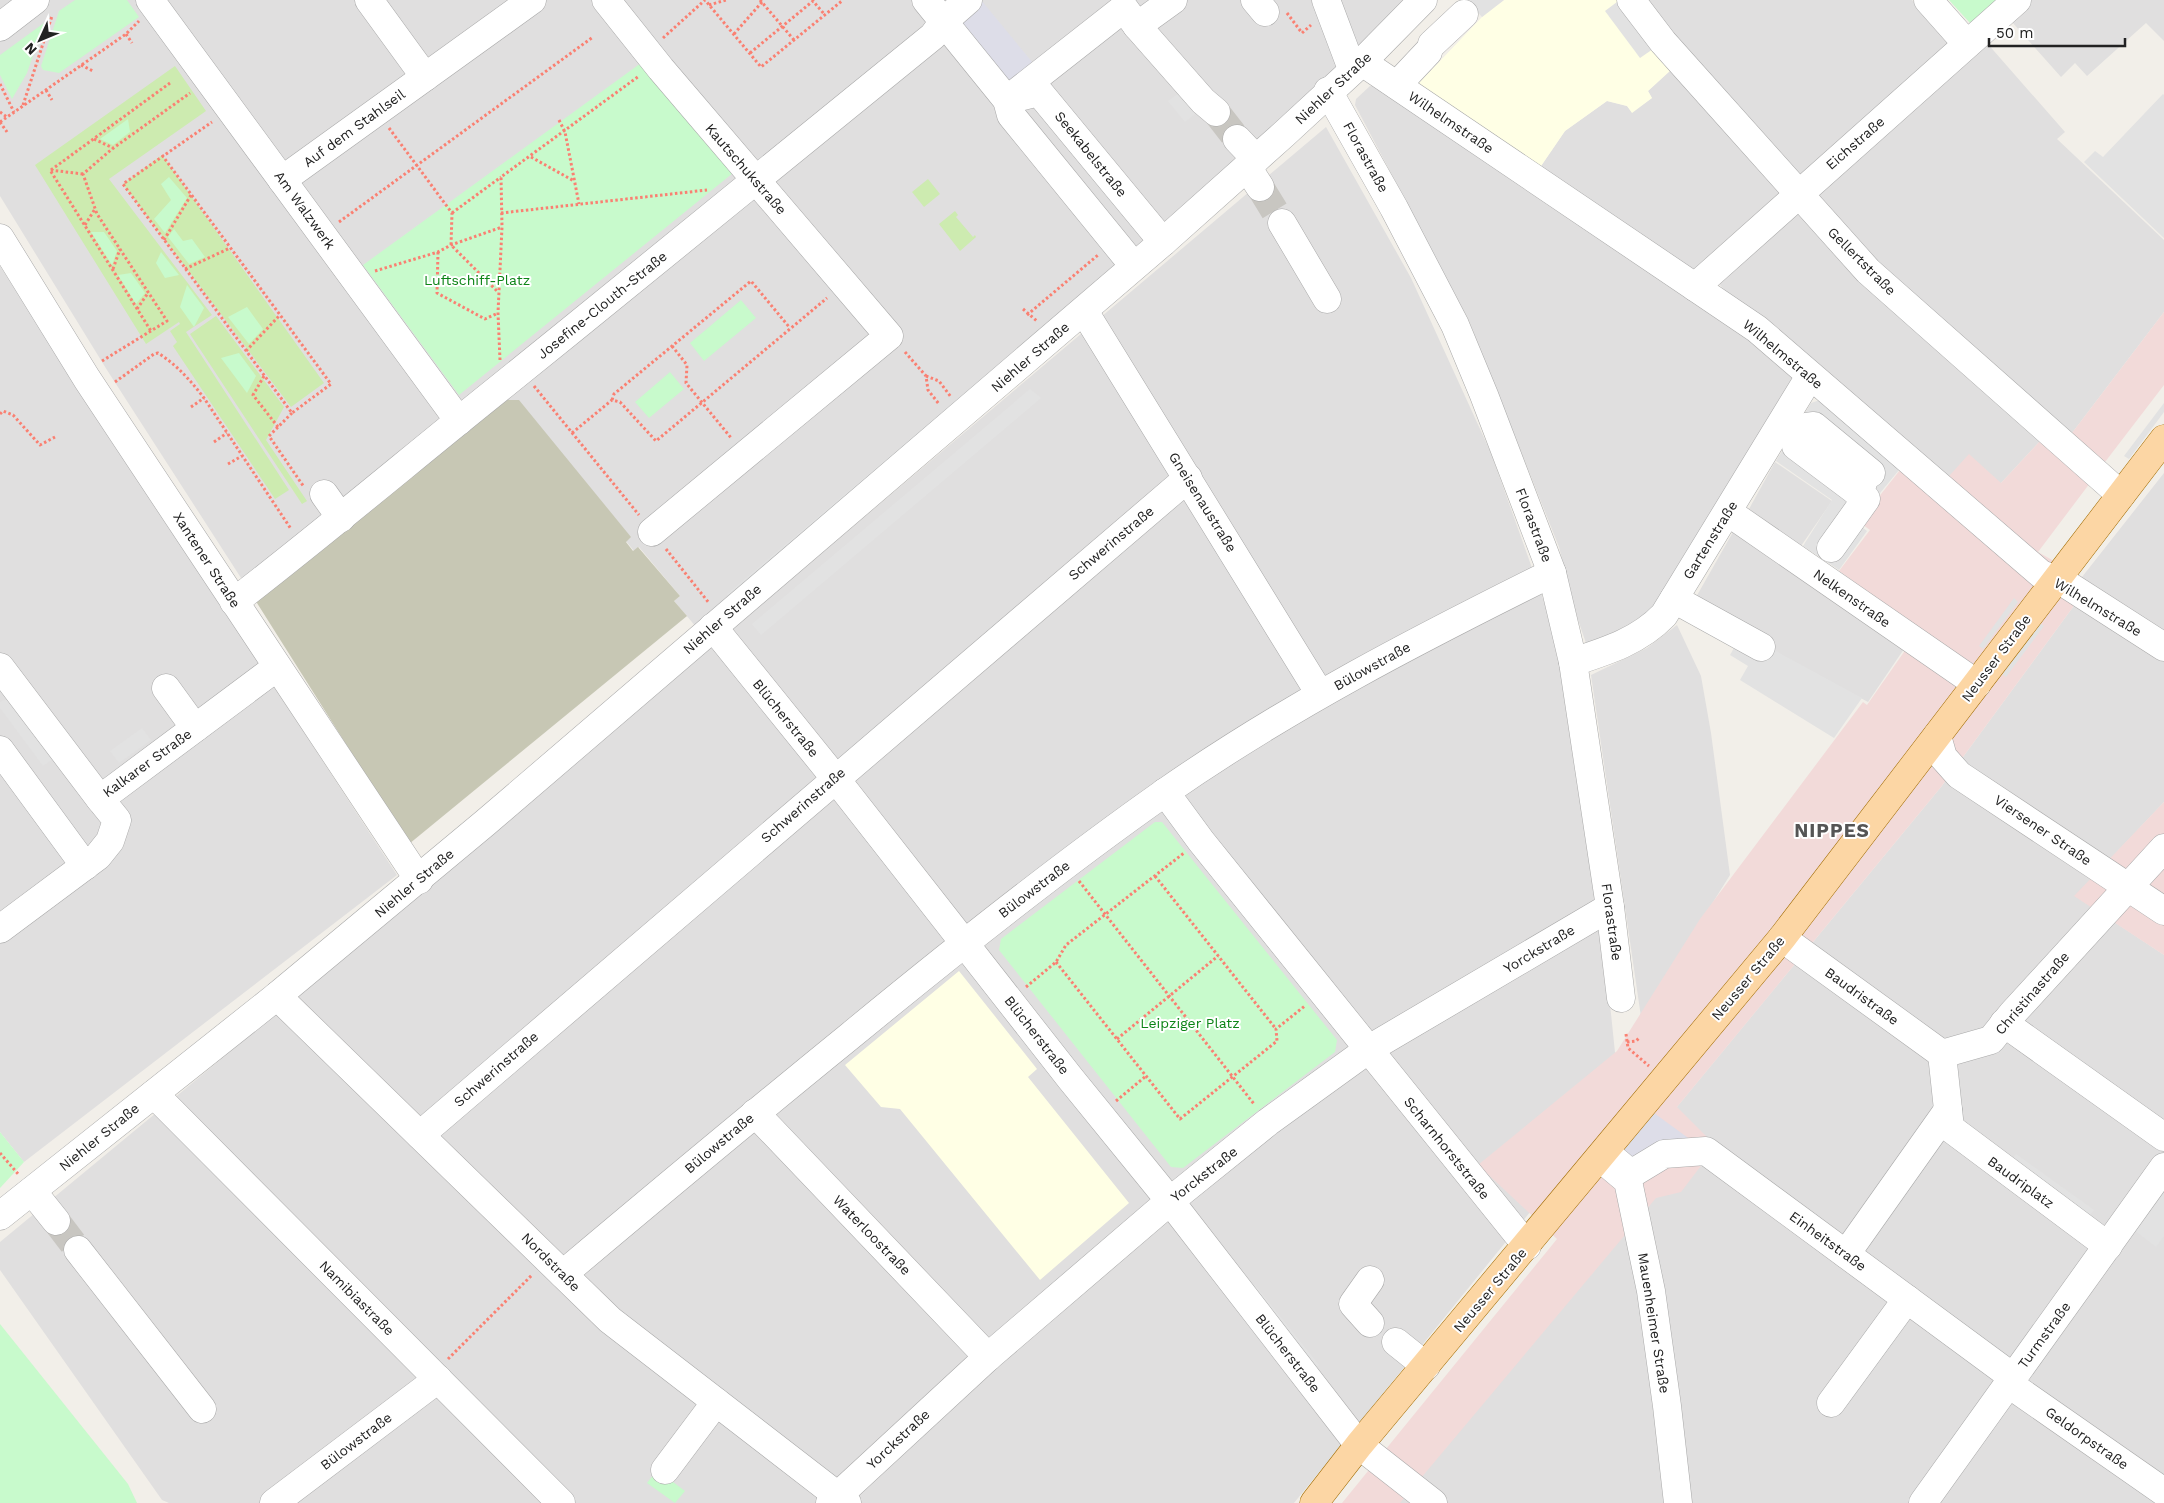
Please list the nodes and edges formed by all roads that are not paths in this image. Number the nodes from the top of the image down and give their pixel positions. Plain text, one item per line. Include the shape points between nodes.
1 (369, 0) edge
2 (532, 0) edge
3 (606, 0) edge
4 (926, 0) edge
5 (968, 0) edge
6 (1172, 0) edge
7 (1423, 0) edge
8 (1631, 0) edge
9 (1928, 0) edge
10 (2017, 0) edge
11 (152, 3) edge
12 (41, 4) edge
13 (1327, 5) edge
14 (1467, 8) edge
15 (944, 20) junction
16 (1137, 26) junction
17 (0, 27) edge
18 (1967, 44) junction
19 (1357, 65) junction
20 (425, 77) junction
21 (1397, 85) junction
22 (1328, 90) junction
23 (1007, 100) junction
24 (1216, 112) tunnel mouth
25 (1238, 139) tunnel mouth
26 (1254, 171) junction
27 (282, 180) junction
28 (756, 181) junction
29 (1798, 194) junction
30 (1282, 223) tunnel mouth
31 (0, 238) edge
32 (1163, 242) junction
33 (1134, 266) junction
34 (1694, 288) junction
35 (1327, 299) dead end
36 (1084, 311) junction
37 (1810, 376) junction
38 (459, 421) junction
39 (2164, 439) edge
40 (1894, 449) junction
41 (1188, 478) junction
42 (314, 491) road end
43 (2121, 495) junction
44 (1728, 512) junction
45 (341, 518) junction
46 (652, 532) road end
47 (1831, 548) dead end
48 (1552, 573) junction
49 (2055, 580) junction
50 (1674, 599) junction
51 (234, 602) junction
52 (717, 623) junction
53 (1761, 647) dead end
54 (2164, 647) edge
55 (1573, 662) junction
56 (277, 667) junction
57 (2, 676) edge
58 (1977, 684) junction
59 (166, 688) dead end
60 (1320, 694) junction
61 (195, 728) junction
62 (1938, 736) junction
63 (0, 750) edge
64 (835, 778) junction
65 (1165, 792) junction
66 (100, 799) junction
67 (2164, 848) edge
68 (85, 866) junction
69 (419, 880) junction
70 (2127, 886) junction
71 (1610, 907) junction
72 (2164, 911) edge
73 (0, 929) edge
74 (1782, 938) junction
75 (964, 942) junction
76 (277, 996) junction
77 (1622, 998) dead end
78 (2004, 1023) junction
79 (1369, 1049) junction
80 (1942, 1054) junction
81 (154, 1094) junction
82 (1948, 1110) junction
83 (755, 1113) junction
84 (420, 1135) junction
85 (2164, 1137) edge
86 (1602, 1155) junction
87 (2164, 1167) edge
88 (1630, 1178) junction
89 (32, 1191) junction
90 (1170, 1201) junction
91 (0, 1216) edge
92 (56, 1221) tunnel mouth
93 (1527, 1246) junction
94 (2108, 1246) junction
95 (78, 1250) tunnel mouth
96 (1846, 1254) junction
97 (556, 1266) junction
98 (1370, 1280) dead end
99 (1907, 1300) junction
100 (1370, 1323) dead end
101 (1396, 1342) dead end
102 (988, 1357) junction
103 (1426, 1366) junction
104 (436, 1377) junction
105 (2012, 1381) junction
106 (716, 1402) junction
107 (1831, 1403) dead end
108 (202, 1409) dead end
109 (1359, 1446) junction
110 (665, 1470) dead end
111 (2164, 1492) edge
112 (838, 1500) edge
113 (274, 1503) edge
114 (560, 1503) edge
115 (1314, 1503) edge
116 (1433, 1503) edge
117 (1678, 1503) edge
118 (1923, 1503) edge

1 - 20 street
2 - 20 street, Auf dem Stahlseil
3 - 28 street, Kautschukstraße
4 - 15 street
5 - 15 street
6 - 16 street
7 - 19 street, Niehler Straße
8 - 29 street, Gellertstraße via 1663,42
9 - 18 street
10 - 18 street, Eichstraße
11 - 27 street, Am Walzwerk
12 - 17 street
13 - 19 street
14 - 21 street
15 - 23 street
15 - 28 street, Josefine-Clouth-Straße via 933,36 845,121
16 - 23 street via 1124,8
16 - 24 street
18 - 29 street, Eichstraße
19 - 21 street, Wilhelmstraße
19 - 22 street, Niehler Straße
20 - 27 street, Auf dem Stahlseil
21 - 34 street, Wilhelmstraße
22 - 26 street, Niehler Straße
22 - 48 street, Florastraße via 1455,325
23 - 32 street, Seekabelstraße via 1040,92
23 - 33 street via 1010,115
25 - 26 street
26 - 32 street, Niehler Straße
27 - 38 street, Am Walzwerk
28 - 38 street, Josefine-Clouth-Straße
28 - 46 street, Kautschukstraße via 889,336
29 - 34 street, Eichstraße
29 - 43 street, Gellertstraße via 1868,270
30 - 35 street
31 - 51 street, Xantener Straße via 65,364 97,394
32 - 33 street, Niehler Straße
33 - 36 street, Niehler Straße
34 - 37 street, Wilhelmstraße via 1757,329
36 - 41 street, Gneisenaustraße
36 - 52 street, Niehler Straße via 954,410
37 - 40 street, Wilhelmstraße
37 - 44 street, Gartenstraße
38 - 45 street, Josefine-Clouth-Straße
39 - 43 main road, Neusser Straße
40 - 47 street via 1864,482 1866,499
40 - 49 street, Wilhelmstraße via 2041,574
41 - 60 street, Gneisenaustraße
41 - 64 street, Schwerinstraße
42 - 45 street
43 - 49 main road, Neusser Straße
44 - 50 street, Gartenstraße
44 - 58 street, Nelkenstraße
45 - 51 street, Josefine-Clouth-Straße
48 - 55 street, Florastraße
48 - 60 street, Bülowstraße
49 - 54 street, Wilhelmstraße
49 - 58 main road, Neusser Straße
50 - 53 street
50 - 55 street, Gartenstraße via 1664,615 1636,638
51 - 56 street, Xantener Straße
52 - 64 street, Blücherstraße
52 - 69 street, Niehler Straße
55 - 71 street, Florastraße
56 - 61 street, Kalkarer Straße
56 - 69 street, Xantener Straße
57 - 66 street, Kalkarer Straße
58 - 62 main road, Neusser Straße
59 - 61 street
60 - 65 street, Bülowstraße
61 - 66 street, Kalkarer Straße
62 - 70 street, Viersener Straße via 1943,757 1959,775
62 - 74 main road, Neusser Straße
63 - 68 street
64 - 75 street, Blücherstraße
64 - 84 street, Schwerinstraße
65 - 75 street, Bülowstraße
65 - 79 street
66 - 68 street via 117,820 110,841
67 - 70 street, Christinastraße
68 - 73 street
69 - 76 street, Niehler Straße
70 - 72 street, Viersener Straße
70 - 78 street, Christinastraße
71 - 77 street, Florastraße
71 - 79 street, Yorckstraße
74 - 80 street, Baudristraße
74 - 86 main road, Neusser Straße
75 - 83 street, Bülowstraße
75 - 90 street, Blücherstraße
76 - 81 street, Niehler Straße
76 - 84 street, Nordstraße
78 - 80 street, Christinastraße via 1991,1040
78 - 85 street
79 - 90 street, Yorckstraße via 1268,1122
79 - 93 street, Scharnhorststraße
80 - 82 street
81 - 89 street, Niehler Straße
81 - 104 street, Namibiastraße
82 - 94 street, Baudriplatz via 1950,1128
82 - 96 street
83 - 97 street, Bülowstraße
83 - 102 street, Waterloostraße
84 - 97 street, Nordstraße
86 - 88 street
86 - 93 main road, Neusser Straße
87 - 94 street, Turmstraße
88 - 96 street, Einheitstraße via 1664,1154 1706,1152
88 - 117 street, Mauenheimer Straße via 1667,1406
89 - 91 street, Niehler Straße
89 - 92 street
90 - 102 street, Yorckstraße
90 - 109 street, Blücherstraße
93 - 103 main road, Neusser Straße
94 - 105 street, Turmstraße
95 - 108 street
96 - 99 street, Einheitstraße
97 - 106 street, Nordstraße via 610,1320
98 - 100 street via 1353,1304
99 - 105 street, Einheitstraße
99 - 107 street
101 - 103 street
102 - 112 street, Yorckstraße
103 - 109 main road, Neusser Straße
104 - 113 street, Bülowstraße
104 - 114 street, Namibiastraße
105 - 111 street, Geldorpstraße
105 - 118 street, Turmstraße
106 - 110 street
106 - 112 street, Nordstraße
109 - 115 main road, Neusser Straße
109 - 116 street, Blücherstraße

